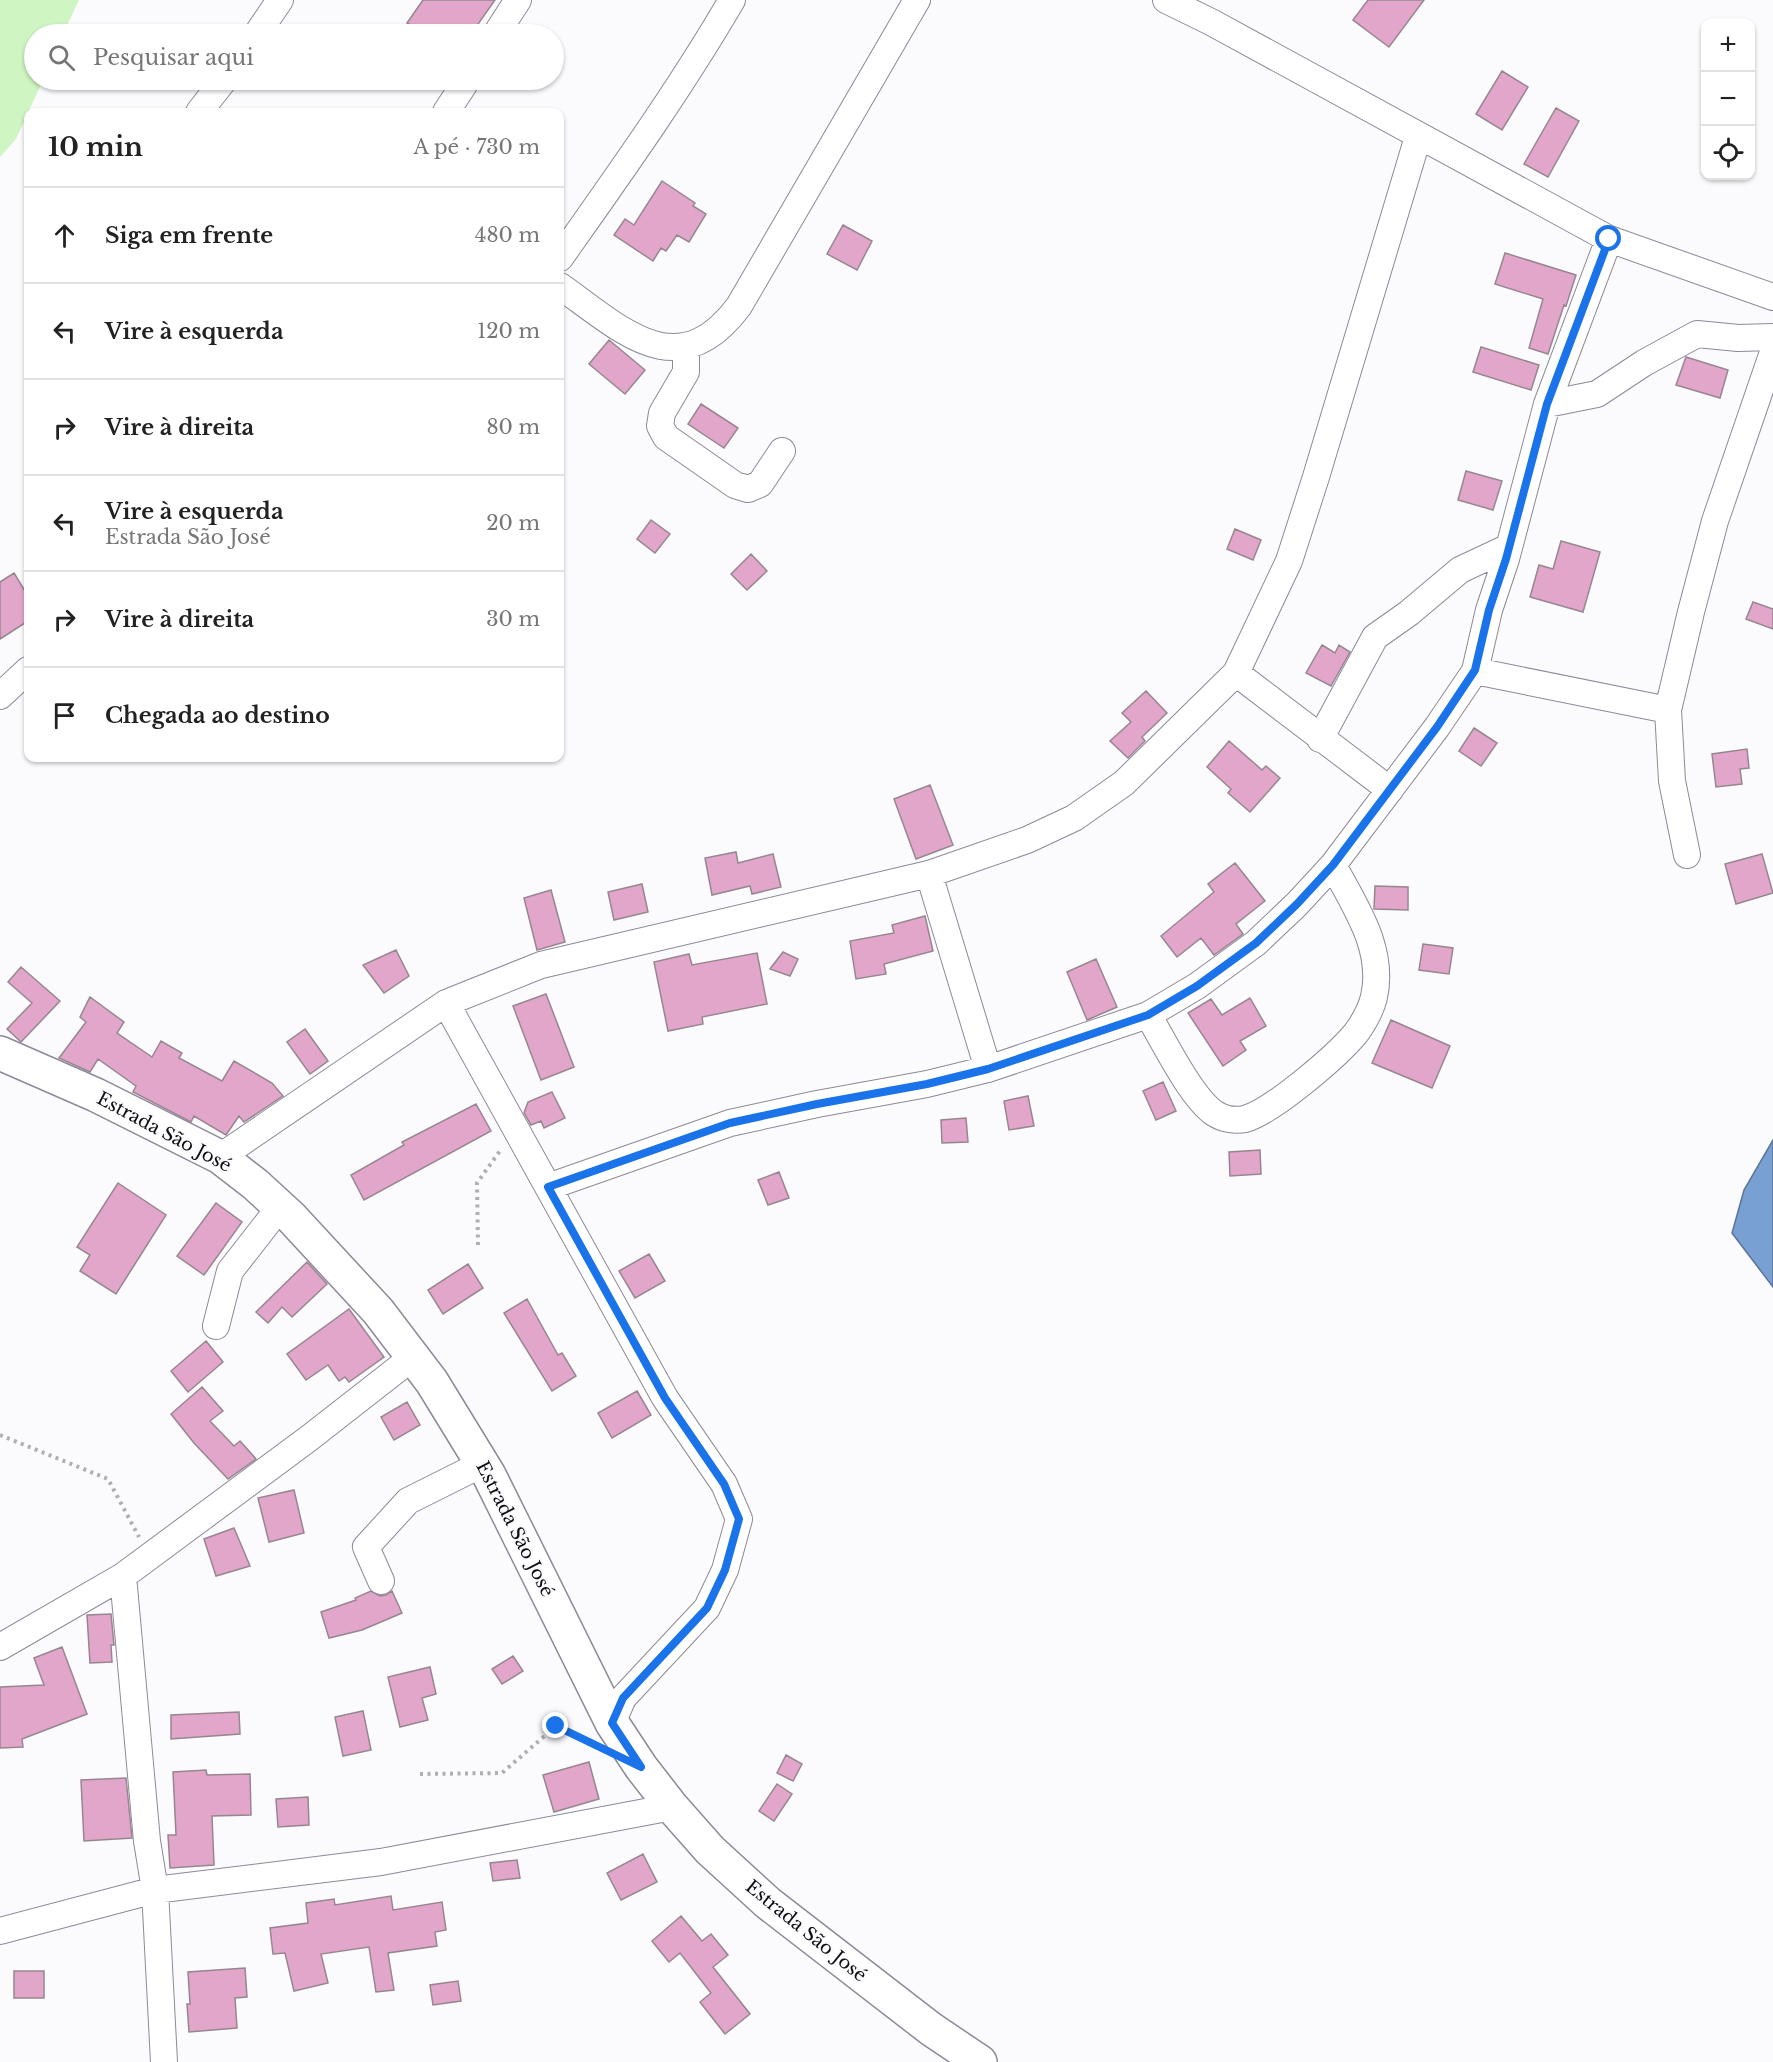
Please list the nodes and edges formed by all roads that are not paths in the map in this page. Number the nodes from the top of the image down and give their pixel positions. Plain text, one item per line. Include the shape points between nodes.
1 (280, 0) edge
2 (518, 0) edge
3 (732, 0) edge
4 (917, 0) edge
5 (1166, 0) edge
6 (264, 24) edge
7 (502, 24) edge
8 (216, 90) edge
9 (460, 90) edge
10 (202, 108) edge
11 (449, 108) edge
12 (1418, 137) junction
13 (1609, 239) junction
14 (564, 252) edge
15 (564, 289) edge
16 (1773, 297) edge
17 (1773, 337) edge
18 (686, 346) junction
19 (1773, 352) edge
20 (1547, 404) junction
21 (782, 451) dead end
22 (1509, 547) junction
23 (1475, 670) junction
24 (1236, 673) junction
25 (24, 674) edge
26 (0, 696) edge
27 (1668, 710) junction
28 (1320, 739) junction
29 (1390, 790) junction
30 (1687, 855) dead end
31 (1333, 865) junction
32 (929, 874) junction
33 (446, 1003) junction
34 (1148, 1015) junction
35 (0, 1053) edge
36 (988, 1069) junction
37 (220, 1157) junction
38 (548, 1187) junction
39 (280, 1207) junction
40 (216, 1326) dead end
41 (413, 1357) junction
42 (482, 1464) junction
43 (123, 1576) junction
44 (381, 1581) dead end
45 (0, 1647) edge
46 (605, 1735) junction
47 (672, 1807) junction
48 (155, 1890) junction
49 (0, 1931) edge
50 (164, 2062) edge
51 (980, 2062) edge

1 - 6 street
2 - 7 street
3 - 14 street via 654,125
4 - 18 street via 739,306 713,335
5 - 12 street
8 - 10 street
9 - 11 street
12 - 13 street
12 - 24 street via 1289,561
13 - 16 street
13 - 20 street
15 - 18 street via 645,343 671,348
17 - 20 street via 1696,334 1597,394
18 - 21 street via 686,372 662,413 660,426 666,437 735,485 748,489 760,484
19 - 27 street via 1716,521
20 - 22 street
22 - 23 street
22 - 28 street via 1460,570 1375,637
23 - 27 street
23 - 29 street
24 - 28 street
24 - 32 street via 1124,783 1074,818 1027,840
25 - 26 street
27 - 30 street via 1672,781
28 - 29 street
29 - 31 street
31 - 34 street via 1256,943 1197,986
31 - 34 street via 1368,932 1375,954 1374,996 1368,1015 1355,1034 1272,1106 1244,1119 1233,1120 1214,1112 1185,1077
32 - 33 street via 541,964
32 - 36 street
33 - 37 street
33 - 38 street
34 - 36 street
35 - 37 street, Estrada São José via 96,1095
36 - 38 street via 730,1123
37 - 39 street, Estrada São José
38 - 46 street via 665,1398 724,1484 739,1519 725,1570 707,1608 623,1698
39 - 40 street via 230,1271
39 - 41 street, Estrada São José via 378,1311
41 - 42 street, Estrada São José
41 - 43 street
42 - 44 street via 408,1501 366,1547
42 - 46 street, Estrada São José via 521,1536
43 - 45 street
43 - 48 street
46 - 47 street, Estrada São José via 641,1767
47 - 48 street via 381,1863
47 - 51 street, Estrada São José via 710,1850 768,1903
48 - 49 street
48 - 50 street

